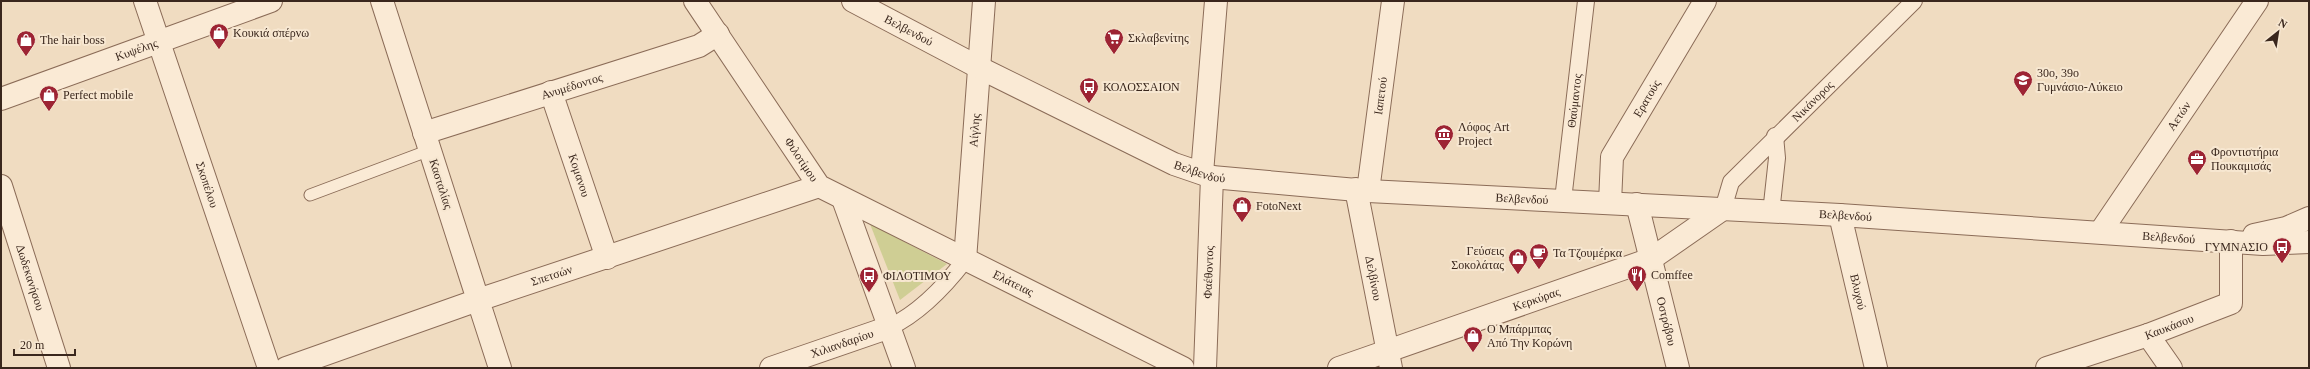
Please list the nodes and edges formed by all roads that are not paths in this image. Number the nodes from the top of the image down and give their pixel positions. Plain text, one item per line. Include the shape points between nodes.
1 (145, 1) edge
2 (271, 1) edge
3 (382, 1) edge
4 (695, 1) edge
5 (853, 1) edge
6 (984, 1) edge
7 (1216, 1) edge
8 (1393, 1) edge
9 (1586, 1) edge
10 (1705, 1) edge
11 (1914, 1) edge
12 (2257, 1) edge
13 (718, 34) junction
14 (159, 42) junction
15 (980, 68) junction
16 (551, 92) junction
17 (1, 98) edge
18 (1775, 136) junction
19 (427, 141) junction
20 (1207, 175) junction
21 (1, 186) edge
22 (819, 186) junction
23 (1362, 190) junction
24 (310, 194) dead end
25 (844, 199) junction
26 (1563, 200) junction
27 (1610, 203) junction
28 (1637, 204) junction
29 (1723, 209) junction
30 (1772, 213) junction
31 (1840, 215) junction
32 (2309, 218) edge
33 (2101, 232) junction
34 (2231, 241) junction
35 (2309, 242) edge
36 (607, 258) junction
37 (1651, 259) junction
38 (965, 260) junction
39 (478, 300) junction
40 (890, 327) junction
41 (2148, 335) junction
42 (1389, 360) edge
43 (59, 368) edge
44 (269, 368) edge
45 (286, 368) edge
46 (500, 368) edge
47 (771, 368) edge
48 (904, 368) edge
49 (1183, 368) edge
50 (1205, 368) edge
51 (1339, 368) edge
52 (1678, 368) edge
53 (1876, 368) edge
54 (2047, 368) edge
55 (2171, 368) edge

1 - 14 street, Σκοπέλου
2 - 14 street, Κυψέλης
3 - 19 street, Κασταλίας
4 - 13 street, Φιλοτίμου
5 - 15 street, Βελβενδού
6 - 15 street, Αίγλης
7 - 20 street, Φαέθοντος
8 - 23 street, Ιαπετού
9 - 26 street, Θαύμαντος
10 - 27 street, Ερατούς via 1612,157
11 - 18 street, Νικάνορος
12 - 33 street, Αετών
13 - 16 street, Ανυμέδοντος via 699,46
13 - 22 street, Φιλοτίμου
14 - 17 street, Κυψέλης
14 - 44 street, Σκοπέλου
15 - 20 street, Βελβενδού via 1174,164
15 - 38 street, Αίγλης
16 - 19 street, Ανυμέδοντος
16 - 36 street, Κομανου
18 - 29 street, Νικάνορος via 1731,182
18 - 30 street via 1777,158
19 - 24 lane
19 - 39 street, Κασταλίας
20 - 23 street, Βελβενδού
20 - 50 street, Φαέθοντος
21 - 43 street, Δωδεκανήσου
22 - 25 street, Φιλοτίμου
22 - 36 street, Σπετσών
23 - 26 street, Βελβενδού
23 - 42 street, Δελβίνου
25 - 38 street, Ελάτειας
25 - 40 street
26 - 27 street, Βελβενδού
27 - 28 street, Βελβενδού
28 - 29 street, Βελβενδού
28 - 37 street, Οστρόβου
29 - 30 street, Βελβενδού
29 - 37 street, Κερκύρας
30 - 31 street, Βελβενδού
31 - 33 street, Βελβενδού
31 - 53 street, Βλυχού
32 - 34 street via 2286,228
33 - 34 street, Βελβενδού
34 - 35 street via 2264,244
34 - 41 street, Καυκάσου via 2231,303
36 - 39 street, Σπετσών
37 - 42 street, Κερκύρας
37 - 52 street, Οστρόβου
38 - 40 street via 907,319
38 - 49 street, Ελάτειας
39 - 45 street, Σπετσών
39 - 46 street, Κασταλίας
40 - 47 street, Χιλιανδαρίου
40 - 48 street
41 - 54 street, Καυκάσου
41 - 55 street
42 - 51 street, Κερκύρας

